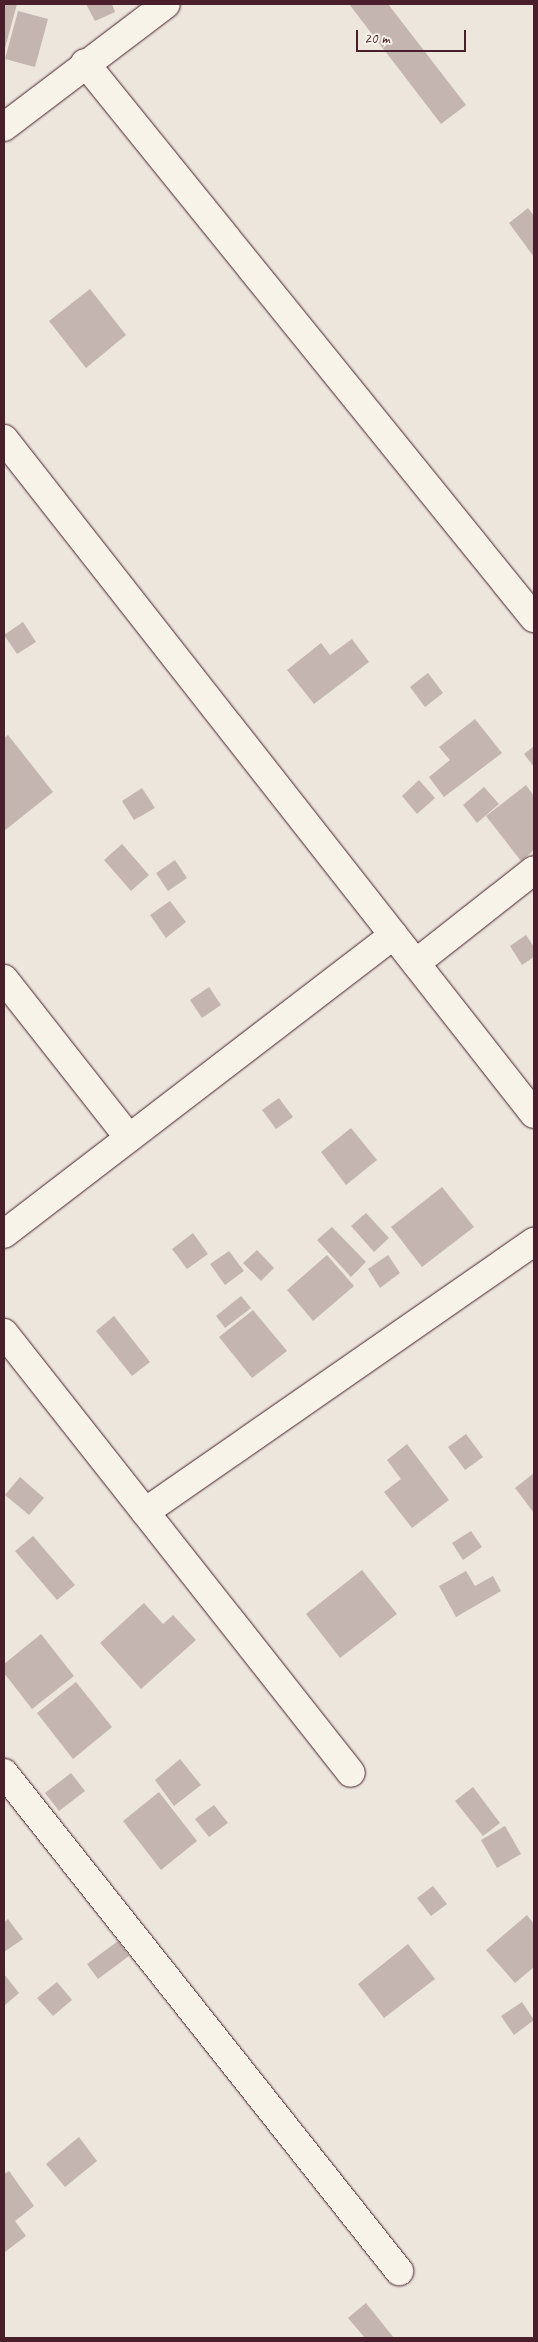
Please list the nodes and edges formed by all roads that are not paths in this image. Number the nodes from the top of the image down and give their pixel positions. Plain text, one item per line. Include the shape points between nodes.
1 (166, 4) edge
2 (85, 63) junction
3 (4, 127) edge
4 (4, 439) edge
5 (14, 471) edge
6 (534, 618) edge
7 (534, 870) edge
8 (394, 935) junction
9 (416, 963) junction
10 (4, 979) edge
11 (534, 1114) edge
12 (129, 1138) junction
13 (4, 1234) edge
14 (534, 1242) edge
15 (4, 1333) edge
16 (145, 1512) junction
17 (4, 1773) edge
18 (351, 1773) dead end
19 (399, 2271) dead end

1 - 2 street
2 - 3 street
2 - 6 street
4 - 5 street
5 - 8 street
7 - 9 street
8 - 9 street
8 - 12 street
9 - 11 street
10 - 12 street
12 - 13 street
14 - 16 street
15 - 16 street
16 - 18 street
17 - 19 street

